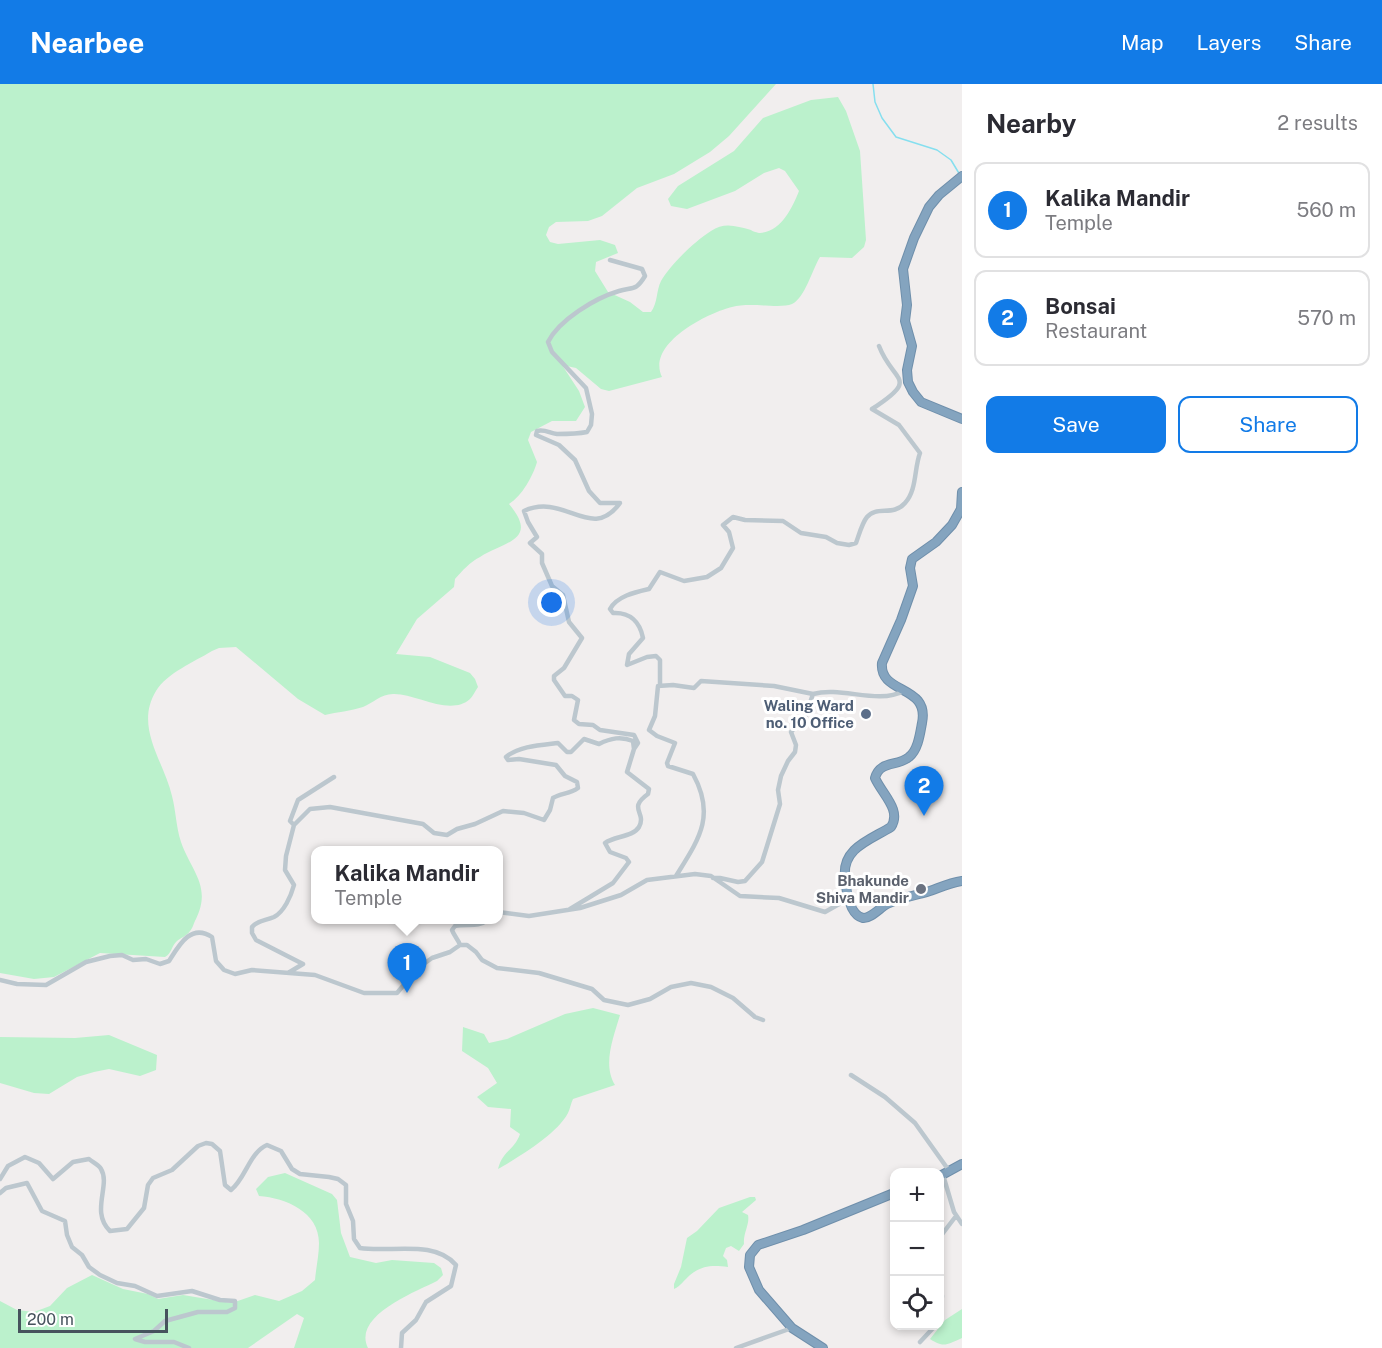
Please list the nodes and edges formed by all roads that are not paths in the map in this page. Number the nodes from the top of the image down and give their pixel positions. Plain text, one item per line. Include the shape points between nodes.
1 (962, 176) edge
2 (610, 260) dead end
3 (879, 345) dead end
4 (962, 419) edge
5 (962, 492) edge
6 (660, 686) junction
7 (904, 691) junction
8 (813, 694) junction
9 (634, 749) junction
10 (334, 777) dead end
11 (294, 825) junction
12 (676, 876) junction
13 (713, 878) junction
14 (962, 881) edge
15 (849, 898) junction
16 (570, 909) junction
17 (503, 913) edge
18 (462, 924) edge
19 (462, 924) edge
20 (478, 924) edge
21 (460, 945) junction
22 (288, 973) junction
23 (0, 980) edge
24 (763, 1020) dead end
25 (851, 1075) dead end
26 (962, 1164) edge
27 (941, 1168) edge
28 (944, 1174) edge
29 (0, 1179) edge
30 (0, 1193) edge
31 (890, 1195) edge
32 (956, 1216) junction
33 (962, 1224) edge
34 (944, 1231) edge
35 (792, 1328) junction
36 (931, 1330) edge
37 (920, 1342) dead end
38 (189, 1348) edge
39 (401, 1348) edge
40 (736, 1348) edge
41 (823, 1348) edge

1 - 4 highway via 930,207 903,269 905,321 912,346 908,382 921,402
2 - 9 street via 642,269 645,276 632,290 619,291 577,311 554,330 548,342 552,352 586,388 591,425 579,434 542,430 536,435 559,445 575,460 589,491 600,503 620,503 613,513 593,519 554,506 524,511 537,537 530,543 542,554 552,586 563,595 569,622 582,638 554,680 565,696 578,700 574,720 600,730 634,735 638,743
3 - 6 street via 900,376 900,384 872,409 899,425 920,453 910,496 894,511 878,510 868,515 856,543 849,545 801,533 783,521 733,517 723,525 733,548 721,568 707,577 684,581 660,572 649,589 612,605 613,614 626,615 641,627 642,638 629,654 627,665 656,656 660,660
5 - 7 highway via 961,509 952,525 912,559 914,586 882,668 888,680
6 - 8 street via 694,688 701,681 710,681 782,687
6 - 12 street via 649,730 675,743 668,766 693,774 704,812 704,822
7 - 8 street via 866,696 824,691
7 - 15 highway via 918,699 923,708 916,749 909,757 880,767 877,772 875,778 896,818 891,827 852,851 844,869
8 - 13 street via 806,715 791,732 795,752 781,776 780,804 762,862 744,881
9 - 11 street via 633,741 624,738 599,744 585,739 571,752 558,743 510,753 508,760 556,765 565,776 578,782 578,788 571,794 553,798 544,820 502,811 447,835 434,833 423,824 330,807 310,809
9 - 16 street via 627,772 648,789 637,807 639,827 605,843 610,852 629,862 613,883
10 - 11 street via 298,800 290,821
11 - 22 street via 285,870 294,885 291,896 276,917 256,922 252,927 256,940 303,964
12 - 13 street via 695,874
12 - 16 street via 647,880 621,895
13 - 15 street via 740,896 779,898 825,912
14 - 15 highway via 900,898 867,918 855,913
16 - 17 street via 529,916
18 - 21 street via 452,930
19 - 20 street
21 - 22 street via 418,968 397,993 364,993 315,975
21 - 24 street via 467,945 497,968 539,973 592,989 604,1000 628,1005 671,987 691,983 711,987
22 - 23 street via 252,970 234,974 224,970 216,961 212,937 193,933 183,940 169,961 160,964 110,956 86,962 46,985
25 - 27 street via 915,1123
26 - 28 highway
28 - 32 street
29 - 39 street via 8,1166 25,1157 39,1163 53,1179 73,1162 89,1159 101,1168 104,1180 104,1225 110,1231 122,1230 144,1208 153,1178 172,1170 198,1146 212,1144 220,1151 225,1185 231,1190 258,1150 267,1145 275,1148 300,1174 338,1179 346,1185 346,1204 360,1248 423,1248 449,1257 456,1266 450,1286 426,1302 416,1320 406,1327
30 - 38 street via 27,1183 42,1211 65,1221 72,1247 100,1275 157,1296 192,1291 236,1301 235,1308 226,1312 198,1312 165,1321 135,1339 174,1342
31 - 35 highway via 758,1245 750,1255 749,1267 759,1290
32 - 33 street
32 - 34 street
35 - 40 street
35 - 41 highway
36 - 37 street

